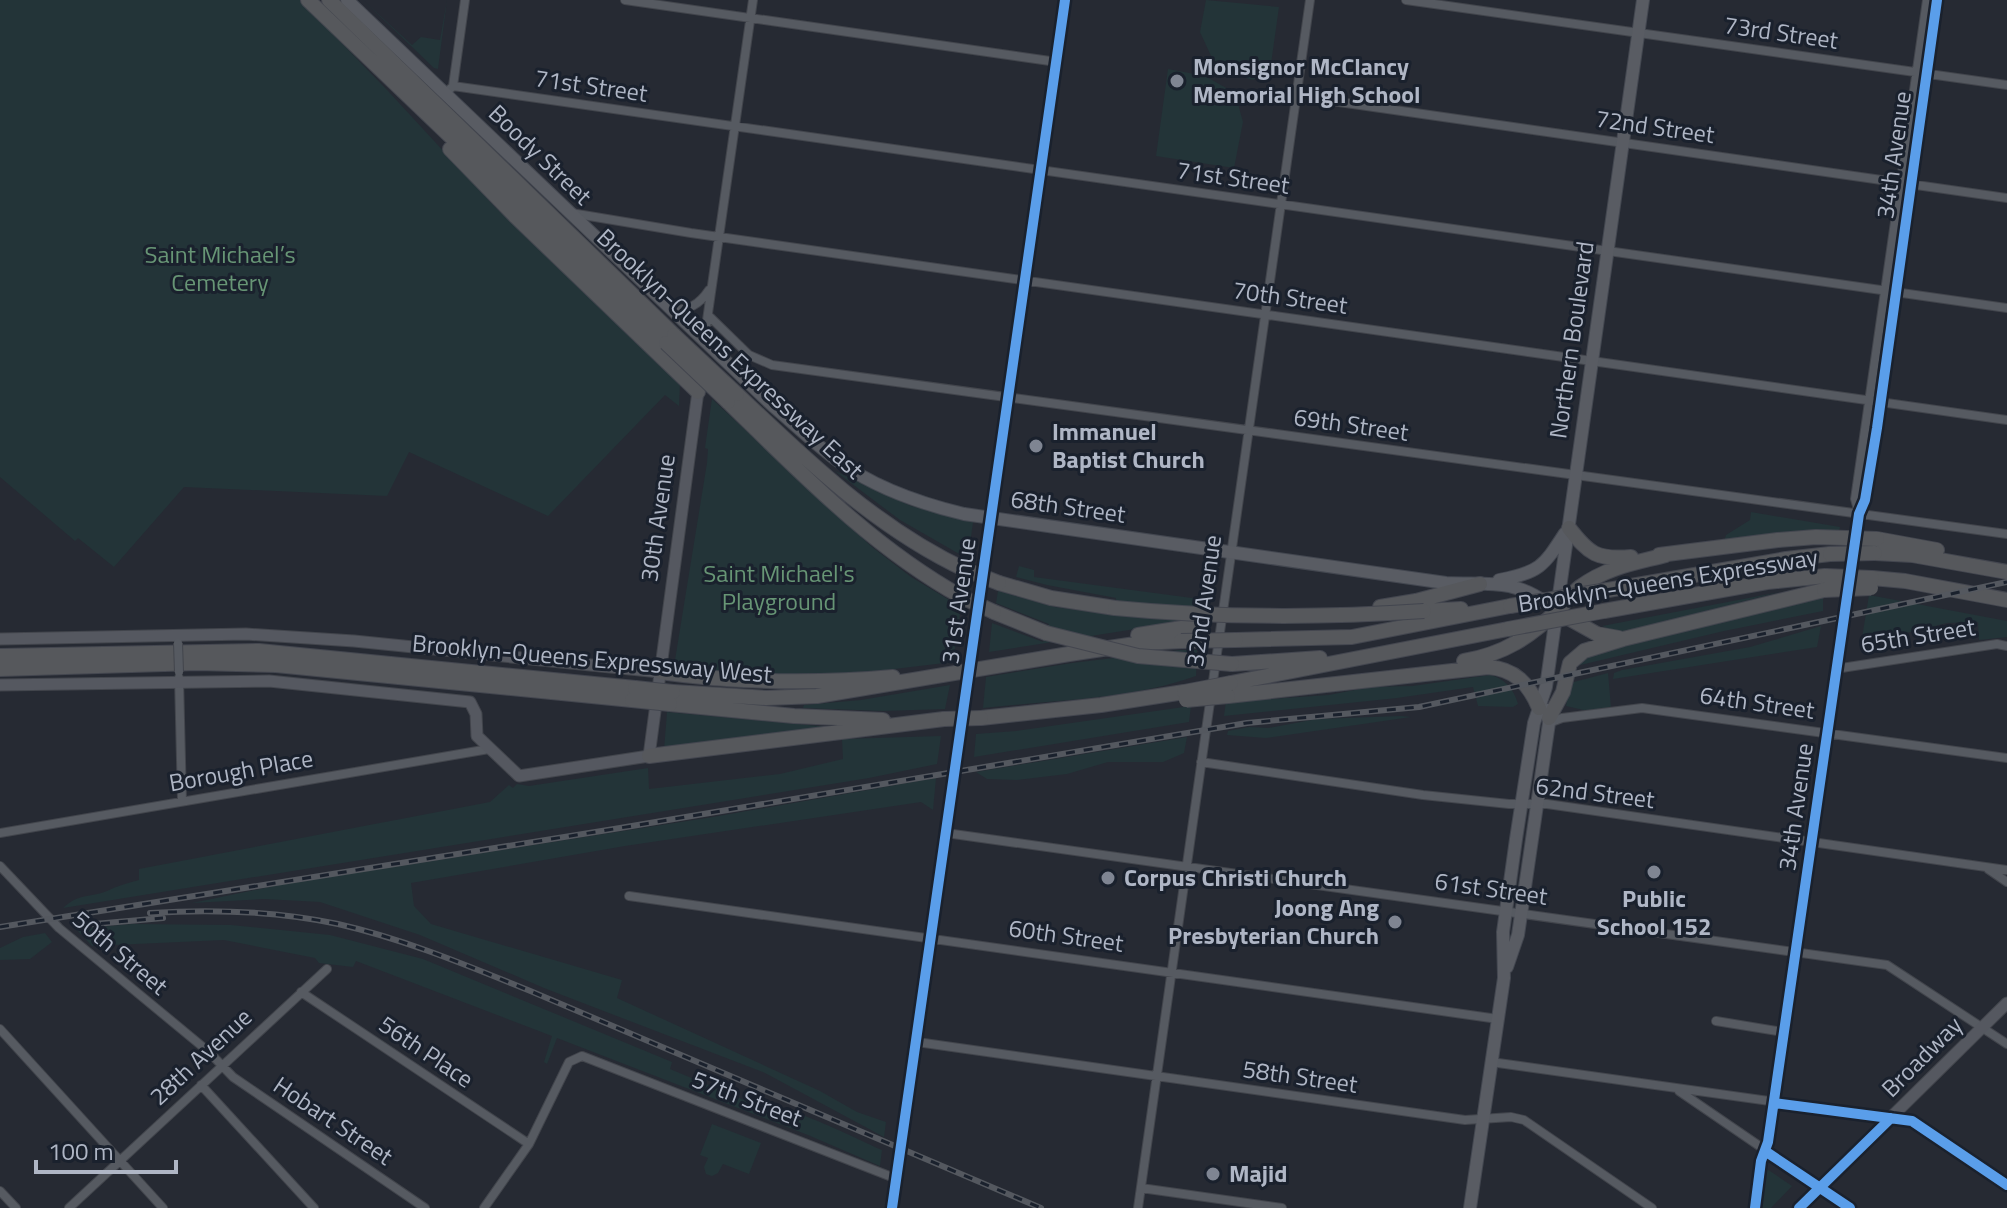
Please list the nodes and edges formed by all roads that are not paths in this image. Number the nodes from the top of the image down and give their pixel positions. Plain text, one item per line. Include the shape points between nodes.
1 (308, 0) edge
2 (329, 0) edge
3 (347, 0) edge
4 (465, 0) edge
5 (625, 0) edge
6 (753, 0) edge
7 (1065, 0) edge
8 (1310, 0) edge
9 (1406, 0) edge
10 (1643, 0) edge
11 (1927, 0) edge
12 (1937, 0) edge
13 (750, 18) junction
14 (1638, 33) junction
15 (1057, 62) junction
16 (1921, 73) junction
17 (2007, 85) edge
18 (398, 87) junction
19 (449, 90) junction
20 (1297, 96) junction
21 (735, 127) junction
22 (1622, 142) junction
23 (1041, 171) junction
24 (1906, 183) junction
25 (2007, 198) edge
26 (1281, 205) junction
27 (568, 212) junction
28 (719, 237) junction
29 (1607, 251) junction
30 (1025, 281) junction
31 (712, 286) junction
32 (1890, 292) junction
33 (2007, 308) edge
34 (671, 310) junction
35 (708, 315) junction
36 (1265, 315) junction
37 (670, 339) junction
38 (704, 341) junction
39 (1591, 361) junction
40 (698, 392) junction
41 (732, 398) junction
42 (1008, 399) junction
43 (1869, 401) junction
44 (1880, 403) junction
45 (2007, 420) edge
46 (1249, 432) junction
47 (1576, 476) junction
48 (1859, 514) junction
49 (991, 519) junction
50 (1569, 528) junction
51 (2007, 534) edge
52 (1876, 546) junction
53 (1232, 551) junction
54 (1666, 555) junction
55 (2000, 571) edge
56 (1825, 583) junction
57 (1480, 584) junction
58 (2007, 600) edge
59 (1510, 606) junction
60 (1557, 611) junction
61 (1280, 617) junction
62 (0, 639) edge
63 (178, 639) junction
64 (1623, 639) junction
65 (2007, 646) edge
66 (1384, 652) junction
67 (1069, 654) junction
68 (0, 656) edge
69 (0, 669) edge
70 (1835, 669) junction
71 (660, 672) junction
72 (1413, 674) junction
73 (179, 676) junction
74 (945, 676) junction
75 (0, 685) edge
76 (1230, 690) junction
77 (633, 694) junction
78 (672, 698) junction
79 (1546, 716) junction
80 (944, 719) junction
81 (1826, 733) junction
82 (489, 749) junction
83 (649, 756) junction
84 (2007, 758) edge
85 (1201, 762) junction
86 (182, 801) junction
87 (1521, 804) junction
88 (1536, 805) junction
89 (0, 833) edge
90 (946, 833) junction
91 (1812, 842) junction
92 (0, 866) edge
93 (1984, 866) junction
94 (1186, 868) junction
95 (2007, 870) edge
96 (2007, 882) edge
97 (629, 896) dead end
98 (1506, 911) junction
99 (1521, 913) junction
100 (932, 937) junction
101 (1795, 951) junction
102 (327, 969) dead end
103 (1171, 971) junction
104 (1504, 978) junction
105 (301, 992) junction
106 (2007, 1003) edge
107 (1498, 1019) junction
108 (1716, 1021) dead end
109 (1983, 1027) junction
110 (0, 1029) edge
111 (1783, 1032) junction
112 (917, 1042) junction
113 (2007, 1044) edge
114 (1491, 1062) junction
115 (221, 1065) junction
116 (1157, 1077) junction
117 (201, 1085) junction
118 (1676, 1088) junction
119 (1774, 1103) junction
120 (1891, 1118) junction
121 (1484, 1119) junction
122 (529, 1144) junction
123 (1765, 1151) junction
124 (120, 1161) junction
125 (897, 1179) junction
126 (2007, 1185) edge
127 (1819, 1187) junction
128 (1141, 1188) junction
129 (0, 1191) edge
130 (16, 1208) edge
131 (69, 1208) edge
132 (163, 1208) edge
133 (314, 1208) edge
134 (425, 1208) edge
135 (484, 1208) edge
136 (892, 1208) edge
137 (1138, 1208) edge
138 (1282, 1208) edge
139 (1470, 1208) edge
140 (1652, 1208) edge
141 (1755, 1208) edge
142 (1799, 1208) edge
143 (1850, 1208) edge

1 - 18 highway, Brooklyn-Queens Expressway East
2 - 37 highway, Brooklyn-Queens Expressway East
3 - 19 main road, Boody Street
4 - 19 street
5 - 13 street
6 - 13 street, 30th Avenue
7 - 15 street, 31st Avenue
8 - 20 street, 32nd Avenue
9 - 14 street, 73rd Street
10 - 14 main road, Northern Boulevard
11 - 16 street, 34th Avenue
12 - 16 street, 34th Avenue
13 - 15 street
13 - 21 street, 30th Avenue
14 - 16 street, 73rd Street
14 - 22 main road, Northern Boulevard
15 - 23 street, 31st Avenue
16 - 17 street, 73rd Street
16 - 24 street, 34th Avenue
18 - 37 highway, Brooklyn-Queens Expressway East
18 - 40 highway via 493,195
19 - 21 street, 71st Street
19 - 27 main road, Boody Street
20 - 22 street, 72nd Street
20 - 26 street, 32nd Avenue
21 - 23 street, 71st Street
21 - 28 street, 30th Avenue
22 - 24 street, 72nd Street
22 - 29 main road, Northern Boulevard
23 - 26 street, 71st Street
23 - 30 street, 31st Avenue
24 - 25 street, 72nd Street
24 - 32 street, 34th Avenue
26 - 29 street, 71st Street
26 - 36 street, 32nd Avenue
27 - 28 street, 70th Street
27 - 34 main road, Boody Street
28 - 30 street, 70th Street
28 - 31 street, 30th Avenue
29 - 32 street, 71st Street
29 - 39 main road, Northern Boulevard
30 - 36 street, 70th Street
30 - 42 street, 31st Avenue
31 - 34 street via 697,305
31 - 35 street, 30th Avenue
32 - 33 street, 71st Street
32 - 43 street, 34th Avenue
32 - 44 street, 34th Avenue
34 - 38 main road, Boody Street
35 - 38 street, 30th Avenue
35 - 42 street, 69th Street via 759,362
36 - 39 street, 70th Street
36 - 46 street, 32nd Avenue
37 - 41 highway, Brooklyn-Queens Expressway East, bridge
38 - 40 street, 30th Avenue
38 - 49 main road, 68th Street via 856,473 908,499
39 - 43 street, 70th Street
39 - 47 main road, Northern Boulevard
40 - 71 street, 30th Avenue
41 - 61 highway, Brooklyn-Queens Expressway East, bridge via 847,494 966,570 1051,598 1115,608
41 - 66 highway, Brooklyn-Queens Expressway East, bridge via 865,532 962,597 1046,633 1138,656 1232,664
42 - 46 street, 69th Street
42 - 49 street, 31st Avenue
43 - 44 street, 70th Street
43 - 48 street, 34th Avenue via 1855,499
44 - 45 street, 70th Street
44 - 48 street, 34th Avenue
46 - 47 street, 69th Street
46 - 53 street, 32nd Avenue
47 - 48 street, 69th Street
47 - 50 main road, Northern Boulevard
48 - 51 street, 69th Street
48 - 70 street, 34th Avenue
49 - 53 main road, 68th Street
49 - 90 street, 31st Avenue, bridge
50 - 54 highway via 1598,556
50 - 57 main road via 1540,568
50 - 60 main road, Northern Boulevard
52 - 54 highway, bridge via 1816,537
52 - 55 highway via 1940,550
52 - 59 highway, Brooklyn-Queens Expressway, bridge
53 - 57 main road, 68th Street
53 - 85 street, 32nd Avenue
54 - 60 highway via 1603,573
56 - 58 highway, bridge via 1948,589
56 - 64 highway
56 - 66 highway, Brooklyn-Queens Expressway, bridge via 1767,582
57 - 60 main road via 1518,586
57 - 61 highway via 1395,606
59 - 61 highway, Brooklyn-Queens Expressway East, bridge
59 - 67 highway, Brooklyn-Queens Expressway West, bridge via 1352,637 1142,643
60 - 64 highway via 1597,634
60 - 72 highway via 1506,650
60 - 79 main road, Northern Boulevard
61 - 67 highway via 1127,636
62 - 63 street, Brooklyn-Queens Expressway West
63 - 71 street, Brooklyn-Queens Expressway West via 246,634 354,641
63 - 73 street, bridge
64 - 79 highway via 1573,658 1563,692
65 - 70 street, 65th Street
66 - 76 highway, Brooklyn-Queens Expressway West
67 - 74 highway, Brooklyn-Queens Expressway West
68 - 77 highway, Brooklyn-Queens Expressway West via 275,652
69 - 77 highway, Brooklyn-Queens Expressway West via 267,665
70 - 81 street, 34th Avenue
71 - 74 highway via 772,682
71 - 83 street, 30th Avenue
72 - 76 highway
72 - 79 highway via 1504,670 1526,683
73 - 75 street
73 - 82 street via 468,701 476,714 477,736
73 - 86 street
74 - 78 highway, Brooklyn-Queens Expressway West via 801,697
76 - 80 highway, Brooklyn-Queens Expressway West, bridge
77 - 78 highway, Brooklyn-Queens Expressway West, bridge
78 - 80 highway, Brooklyn-Queens Expressway West via 827,718
79 - 81 street, 64th Street via 1642,708
79 - 87 main road, Northern Boulevard via 1534,723
79 - 88 main road, Northern Boulevard
80 - 83 highway
81 - 84 street, 64th Street
81 - 91 street, 34th Avenue
82 - 83 street via 519,776
82 - 86 street, Borough Place
85 - 87 street, 62nd Street
85 - 94 street, 32nd Avenue
86 - 89 street, Borough Place
87 - 88 street, 62nd Street
87 - 98 main road, Northern Boulevard
88 - 91 street, 62nd Street
88 - 99 main road, Northern Boulevard
90 - 94 street, 61st Street
90 - 100 street, 31st Avenue
91 - 93 street, 62nd Street
91 - 101 street, 34th Avenue
92 - 115 street, 50th Street via 59,928
93 - 95 street, 62nd Street
93 - 96 street, 62nd Street
94 - 98 street, 61st Street
94 - 103 street, 32nd Avenue
97 - 100 street, 60th Street
98 - 99 street, 61st Street
98 - 104 main road, Northern Boulevard
99 - 101 street, 61st Street
99 - 104 main road, Northern Boulevard
100 - 103 street, 60th Street
100 - 112 street, 31st Avenue
101 - 109 street, 61st Street via 1887,965
101 - 111 street, 34th Avenue
102 - 105 street, 28th Avenue
103 - 107 street, 60th Street
103 - 116 street, 32nd Avenue
104 - 107 main road, Northern Boulevard
105 - 115 street, 28th Avenue
105 - 122 street, 56th Place
106 - 109 street, Broadway
107 - 114 main road, Northern Boulevard
108 - 111 street
109 - 113 street, 61st Street
109 - 120 street, Broadway
110 - 124 street
111 - 119 street, 34th Avenue
112 - 116 street, 58th Street
112 - 125 street, 31st Avenue
114 - 118 street
114 - 121 main road, Northern Boulevard
115 - 117 street, 28th Avenue
115 - 134 street, Hobart Street
116 - 121 street, 58th Street
116 - 128 street, 32nd Avenue
117 - 124 street, 28th Avenue
117 - 133 street
118 - 119 street
118 - 123 street
119 - 120 street
119 - 123 street, 34th Avenue
120 - 126 street via 1912,1121
120 - 127 street, Broadway
121 - 139 main road, Northern Boulevard
121 - 140 street, 58th Street via 1524,1120
122 - 125 street, 57th Street via 569,1062 582,1056
122 - 135 street
123 - 127 street
123 - 141 street, 34th Avenue
124 - 131 street, 28th Avenue
124 - 132 street
125 - 136 street, 31st Avenue
127 - 142 street, Broadway
127 - 143 street
128 - 137 street, 32nd Avenue
128 - 138 street
129 - 130 street

